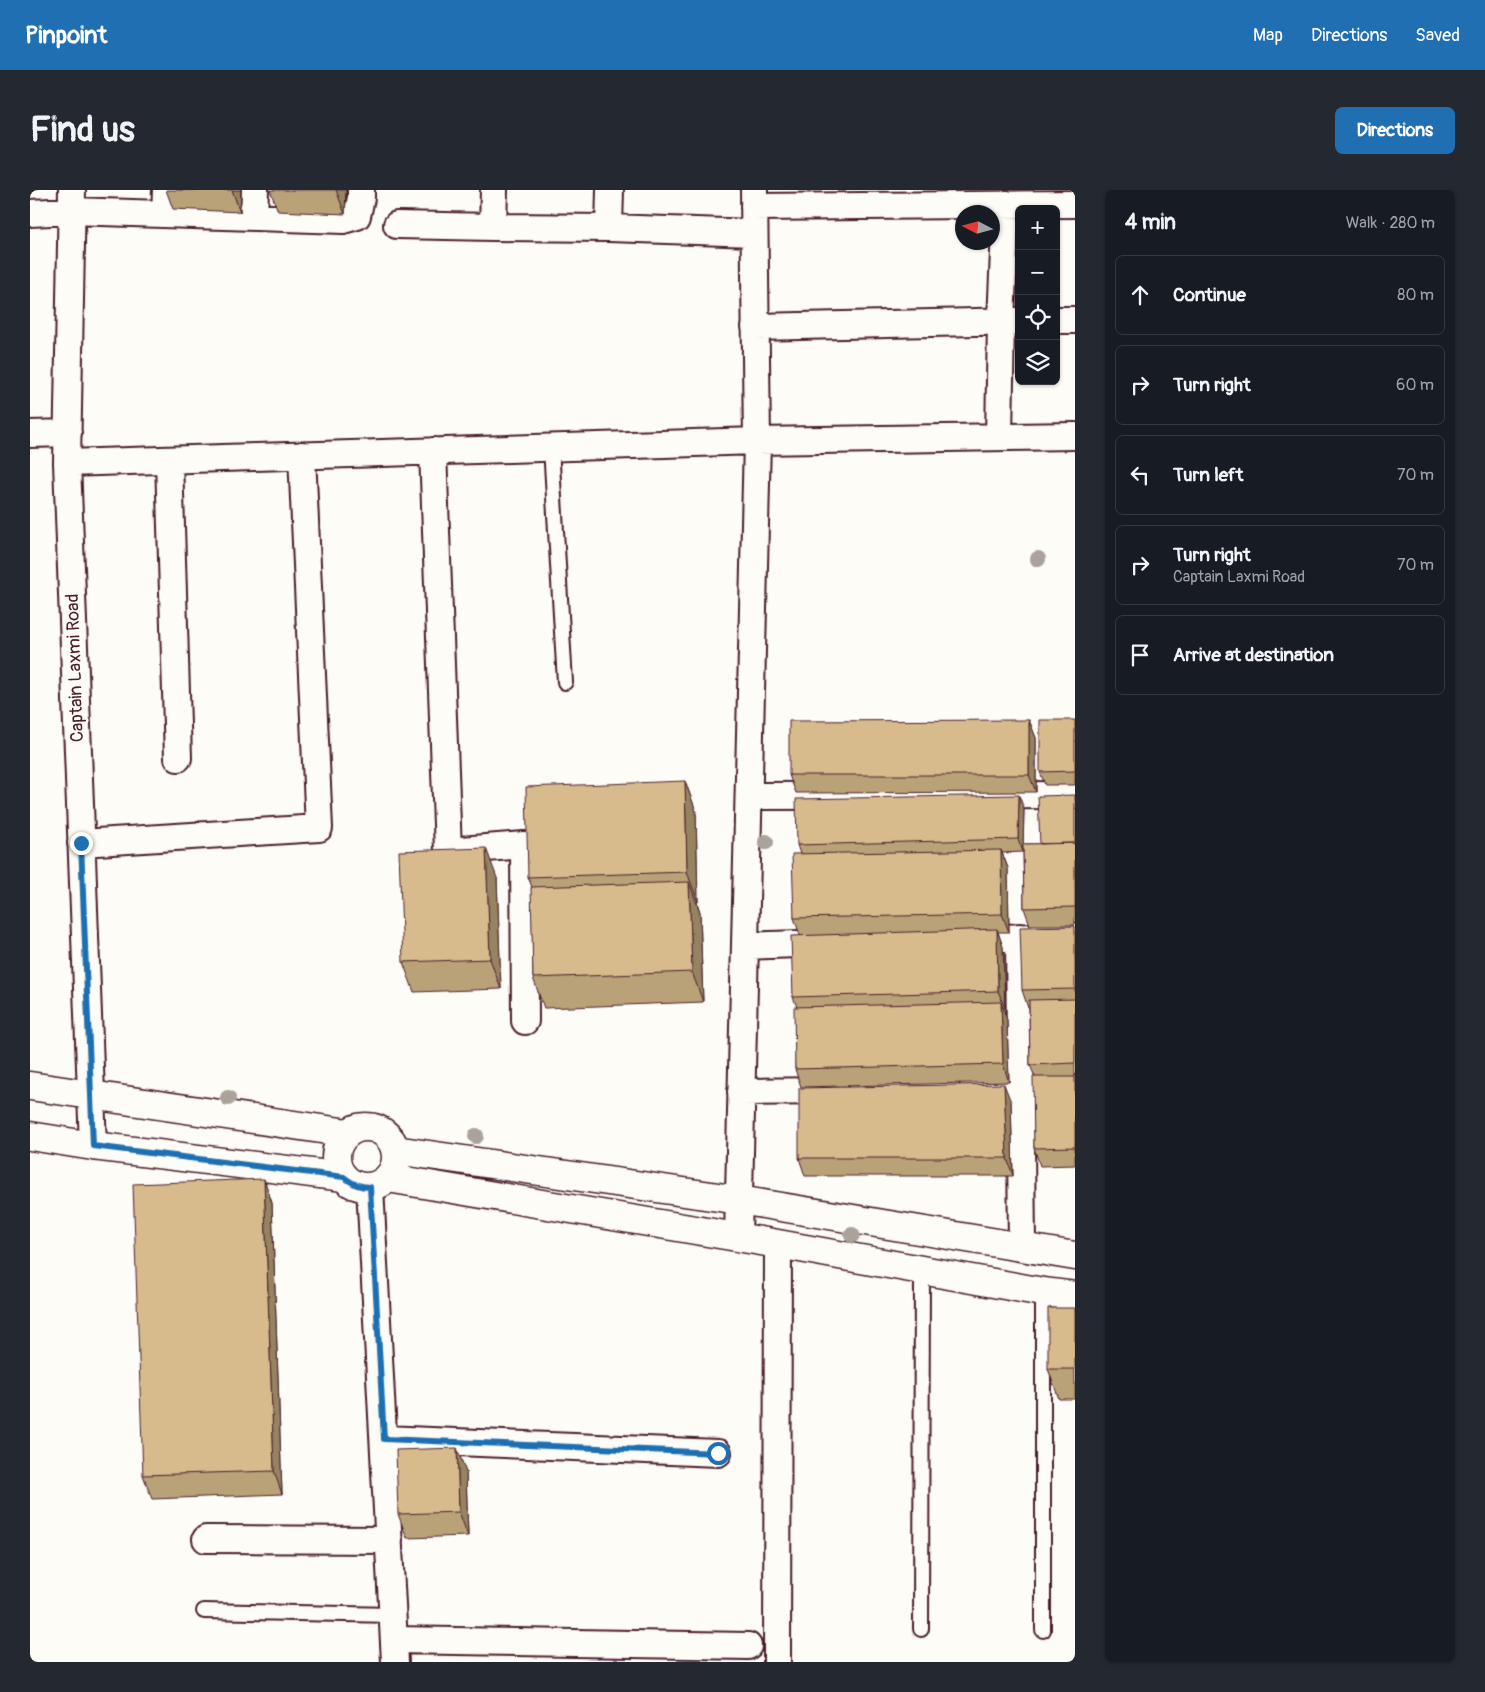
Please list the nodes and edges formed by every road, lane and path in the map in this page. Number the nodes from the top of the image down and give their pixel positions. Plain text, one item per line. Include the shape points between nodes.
1 (255, 190) edge
2 (361, 190) edge
3 (494, 190) edge
4 (610, 190) edge
5 (754, 198) edge
6 (72, 201) edge
7 (165, 202) edge
8 (1006, 204) junction
9 (1075, 204) edge
10 (30, 214) edge
11 (254, 217) junction
12 (397, 225) dead end
13 (493, 227) junction
14 (609, 228) junction
15 (754, 233) junction
16 (1060, 320) edge
17 (1075, 320) edge
18 (1010, 321) edge
19 (756, 327) junction
20 (68, 433) junction
21 (30, 434) edge
22 (1075, 436) edge
23 (999, 437) junction
24 (757, 441) junction
25 (551, 448) junction
26 (433, 451) junction
27 (302, 455) junction
28 (169, 460) junction
29 (68, 463) junction
30 (565, 682) dead end
31 (178, 758) dead end
32 (1075, 795) edge
33 (748, 796) junction
34 (81, 843) junction
35 (1075, 936) edge
36 (1019, 937) junction
37 (941, 940) edge
38 (852, 943) edge
39 (745, 946) junction
40 (525, 1021) dead end
41 (30, 1086) edge
42 (1075, 1089) edge
43 (951, 1090) edge
44 (1020, 1090) junction
45 (861, 1091) edge
46 (741, 1092) junction
47 (91, 1094) junction
48 (348, 1134) junction
49 (30, 1136) edge
50 (93, 1146) junction
51 (395, 1150) junction
52 (344, 1177) junction
53 (379, 1182) junction
54 (739, 1200) junction
55 (738, 1237) junction
56 (778, 1244) junction
57 (1022, 1246) junction
58 (1075, 1256) edge
59 (922, 1271) junction
60 (1043, 1292) junction
61 (1075, 1296) edge
62 (384, 1439) junction
63 (718, 1453) dead end
64 (206, 1539) dead end
65 (389, 1540) junction
66 (204, 1611) dead end
67 (920, 1628) dead end
68 (1043, 1630) dead end
69 (394, 1639) edge
70 (748, 1646) dead end
71 (777, 1662) edge

1 - 11 street
2 - 11 street via 357,216 343,220
3 - 13 street
4 - 14 street
5 - 8 street
5 - 15 street
6 - 7 street
6 - 10 street
6 - 20 street, Captain Laxmi Road
7 - 11 street
8 - 9 street
8 - 18 street
12 - 13 street
13 - 14 street
14 - 15 street
15 - 19 street
16 - 17 street
18 - 19 street
18 - 23 street
19 - 24 street
20 - 21 street
20 - 29 street, Captain Laxmi Road
22 - 23 street
23 - 24 street
24 - 25 street
24 - 33 street
25 - 26 street
25 - 30 lane
26 - 27 street
26 - 40 street via 448,851 524,845
27 - 28 street
27 - 34 street via 318,828
28 - 29 street
28 - 31 street
29 - 34 street, Captain Laxmi Road
32 - 33 street
33 - 39 street
34 - 47 street, Captain Laxmi Road
35 - 36 street
36 - 37 street
36 - 44 street
38 - 39 street
39 - 46 street
41 - 47 street
42 - 44 street
43 - 44 street
44 - 57 street
45 - 46 street
46 - 54 street
47 - 48 street
47 - 50 street, Captain Laxmi Road
48 - 51 street via 367,1127 376,1129 385,1134
48 - 52 street via 338,1149 337,1159
49 - 50 street
50 - 52 street
51 - 53 street via 393,1169
51 - 54 street
52 - 53 street via 361,1187
53 - 55 street
53 - 62 street
54 - 55 street
54 - 57 street
55 - 56 street
56 - 59 street
56 - 71 street
57 - 58 street
59 - 60 street
59 - 67 lane
60 - 61 street
60 - 68 lane
62 - 63 street
62 - 65 street
64 - 65 street
65 - 69 street
66 - 69 lane
69 - 70 street

